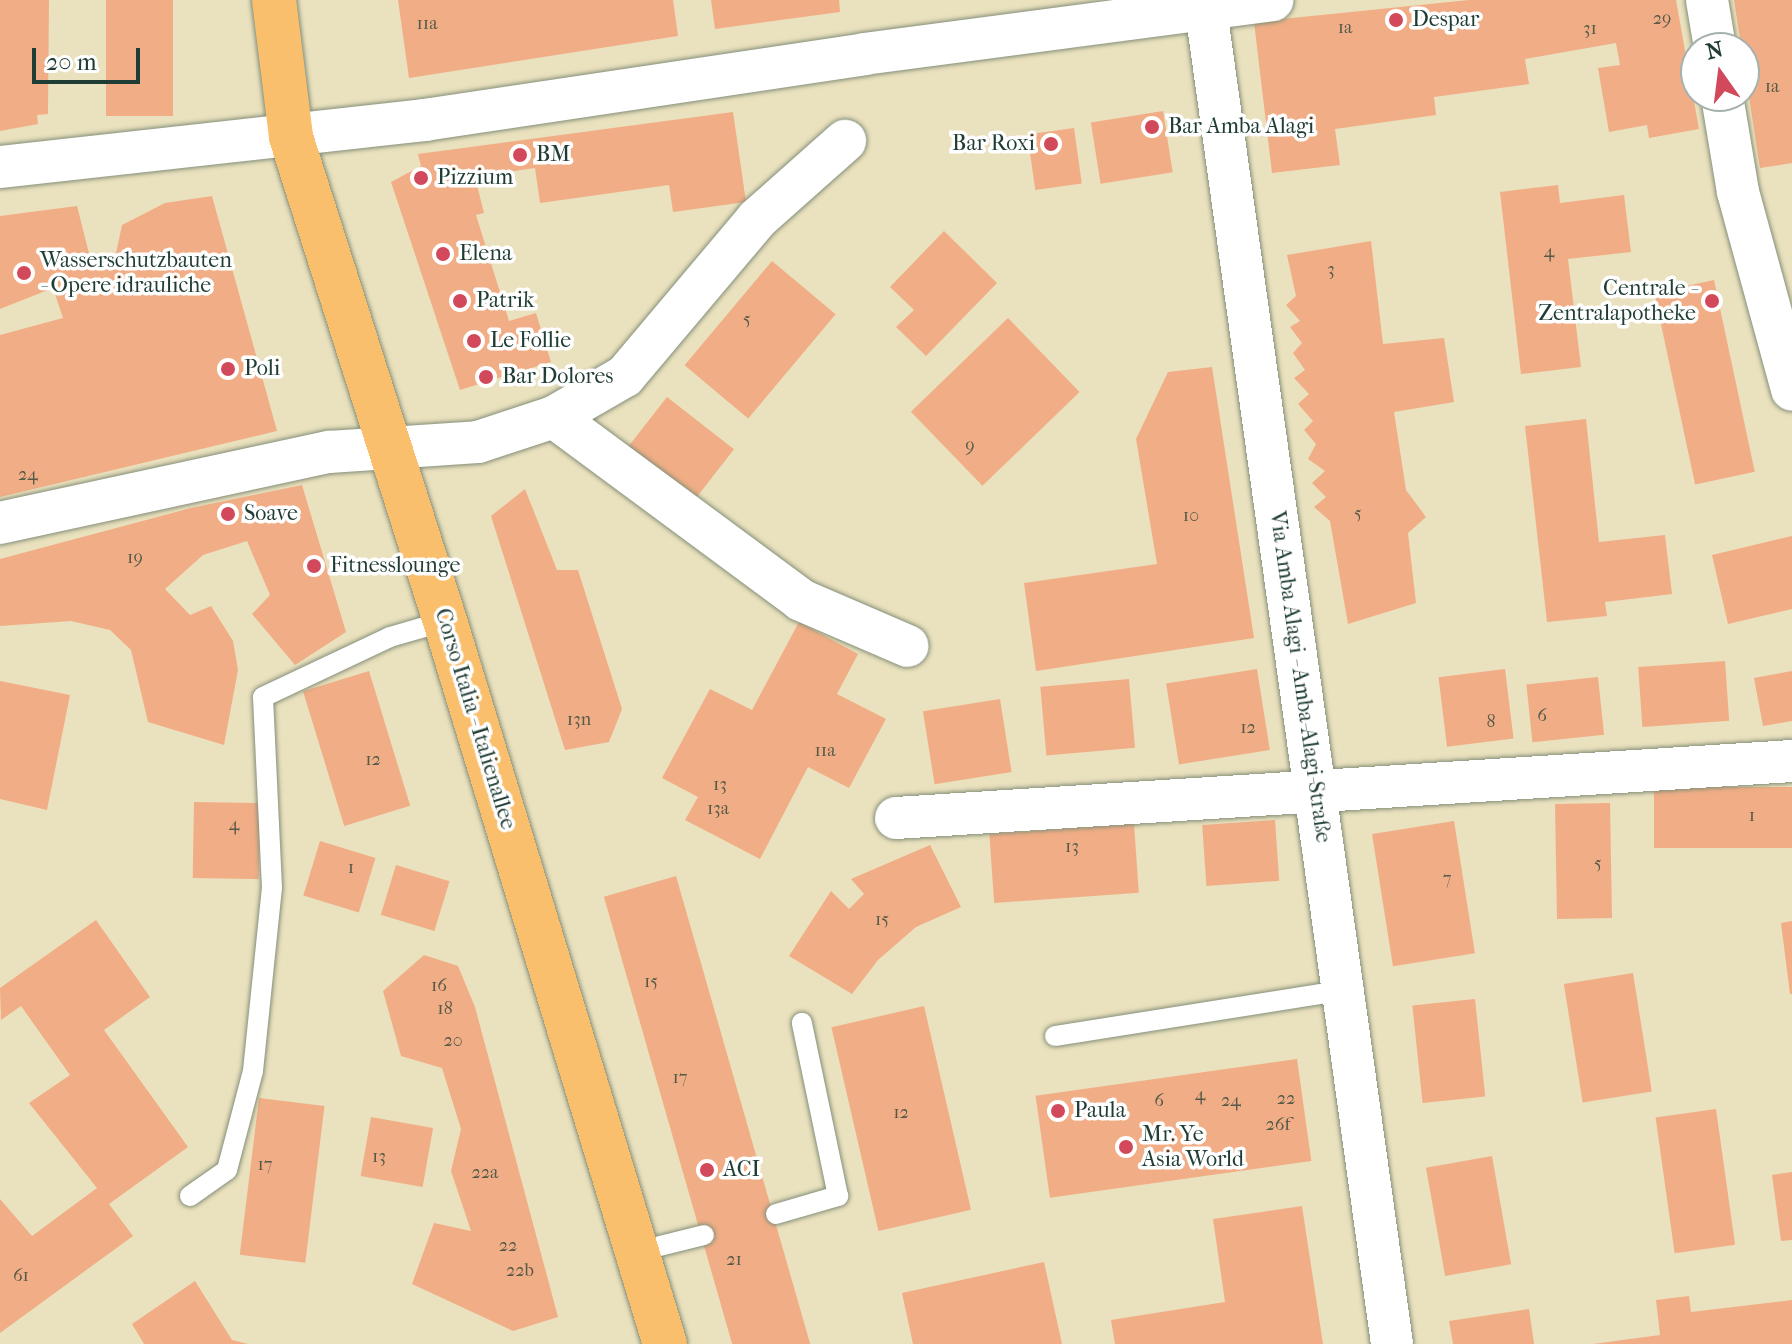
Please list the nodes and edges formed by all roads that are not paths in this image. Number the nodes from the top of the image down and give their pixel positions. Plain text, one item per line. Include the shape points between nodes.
1 (274, 0) edge
2 (1272, 0) edge
3 (1707, 0) edge
4 (1206, 10) junction
5 (1008, 17) edge
6 (1712, 32) edge
7 (1725, 112) edge
8 (291, 137) junction
9 (845, 141) dead end
10 (0, 167) edge
11 (1792, 390) edge
12 (554, 417) junction
13 (392, 451) junction
14 (0, 523) edge
15 (445, 621) junction
16 (908, 646) dead end
17 (1792, 761) edge
18 (1316, 795) junction
19 (896, 818) dead end
20 (1344, 990) junction
21 (802, 1023) dead end
22 (1055, 1036) dead end
23 (190, 1196) dead end
24 (776, 1214) dead end
25 (704, 1235) dead end
26 (636, 1252) junction
27 (665, 1344) edge
28 (1392, 1344) edge

1 - 8 main road, Corso Italia - Italienallee
2 - 4 street
3 - 6 street
4 - 5 street
4 - 18 street, Via Amba Alagi - Amba-Alagi-Straße
5 - 8 street
7 - 11 street via 1738,192
8 - 10 street
8 - 13 main road, Corso Italia - Italienallee
9 - 12 street via 757,219 625,376
12 - 13 street via 478,442
12 - 16 street via 801,600
13 - 14 street via 329,452 285,460
13 - 15 main road, Corso Italia - Italienallee
15 - 23 lane via 390,637 263,697 272,888 253,1071 227,1170
15 - 26 main road, Corso Italia - Italienallee
17 - 18 street
18 - 19 street
18 - 20 street, Via Amba Alagi - Amba-Alagi-Straße
20 - 22 lane
20 - 28 street, Via Amba Alagi - Amba-Alagi-Straße
21 - 24 lane via 838,1196
25 - 26 lane
26 - 27 main road, Corso Italia - Italienallee

